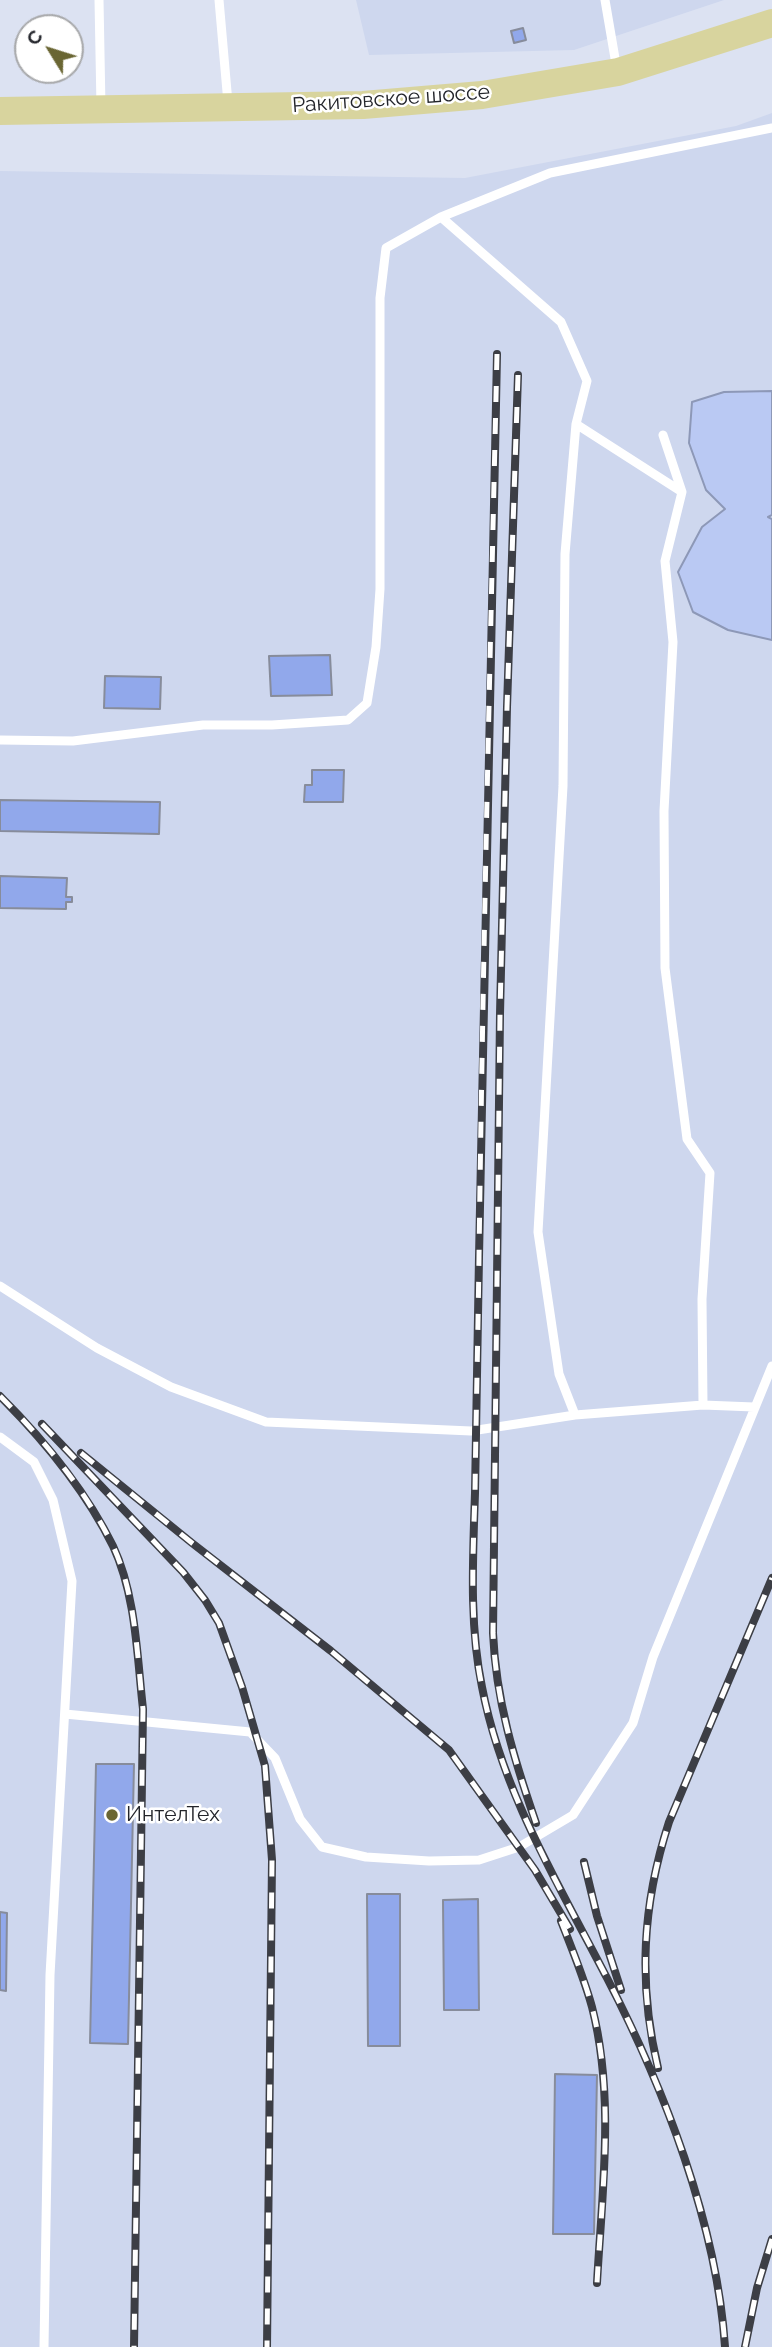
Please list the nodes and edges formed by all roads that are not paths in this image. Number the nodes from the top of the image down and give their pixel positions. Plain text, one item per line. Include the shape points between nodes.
1 (99, 0) edge
2 (219, 0) edge
3 (605, 0) edge
4 (772, 23) edge
5 (618, 72) junction
6 (228, 108) junction
7 (101, 110) junction
8 (0, 111) edge
9 (772, 128) edge
10 (441, 217) junction
11 (576, 424) junction
12 (663, 435) dead end
13 (682, 492) junction
14 (0, 740) edge
15 (0, 1286) edge
16 (772, 1366) edge
17 (703, 1405) junction
18 (754, 1408) junction
19 (575, 1415) junction
20 (0, 1437) edge
21 (65, 1714) junction
22 (44, 2347) edge

1 - 7 lane
2 - 6 lane
3 - 5 lane
4 - 5 main road, Ракитовское шоссе
5 - 6 main road, Ракитовское шоссе via 482,95 363,105
6 - 7 main road, Ракитовское шоссе
7 - 8 main road, Ракитовское шоссе
9 - 10 lane via 550,173
10 - 11 lane via 561,321 587,381
10 - 14 lane via 386,248 380,298 380,589 367,703 348,720 203,725 73,741
11 - 13 lane
11 - 19 lane via 565,554 563,786 538,1232 559,1374
12 - 13 lane
13 - 17 lane via 665,561 673,642 664,811 664,968 687,1139 710,1173 702,1298
15 - 19 lane via 97,1348 171,1387 265,1422 471,1430
16 - 18 lane
17 - 18 lane
17 - 19 lane
18 - 21 lane via 653,1657 633,1723 573,1815 519,1847 479,1860 429,1861 366,1857 322,1847 300,1819 275,1758 250,1732
20 - 21 lane via 34,1462 57,1513 72,1581
21 - 22 lane via 50,1975

